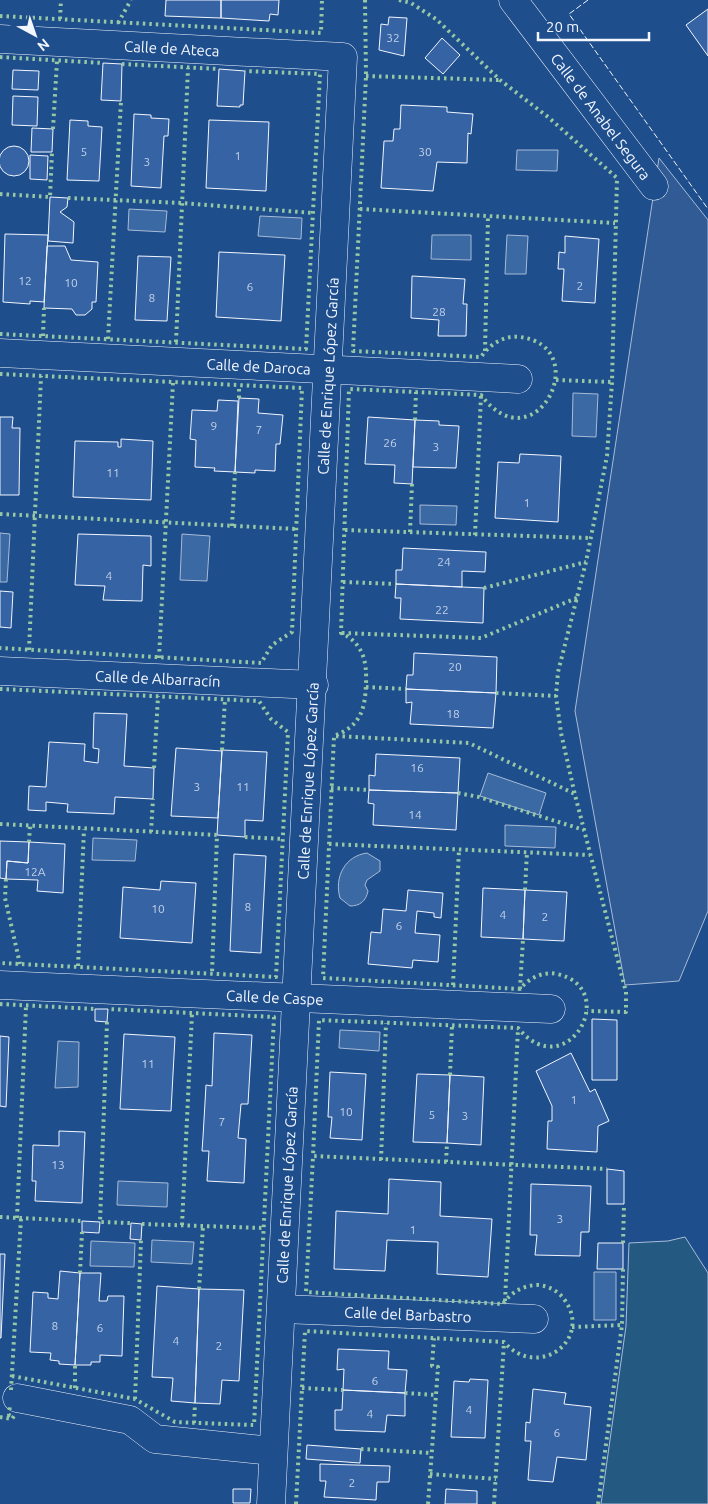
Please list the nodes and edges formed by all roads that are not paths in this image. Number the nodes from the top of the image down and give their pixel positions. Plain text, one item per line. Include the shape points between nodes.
1 (513, 0) edge
2 (0, 39) edge
3 (343, 57) joint
4 (654, 186) dead end
5 (0, 353) edge
6 (329, 370) junction
7 (518, 379) dead end
8 (0, 671) edge
9 (314, 685) junction
10 (0, 985) edge
11 (295, 999) junction
12 (550, 1008) dead end
13 (282, 1310) junction
14 (534, 1319) dead end
15 (17, 1398) dead end
16 (272, 1451) junction
17 (271, 1504) edge

1 - 4 street, Calle de Anabel Segura
2 - 3 street, Calle de Ateca
3 - 6 street, Calle de Enrique López García
5 - 6 street, Calle de Daroca
6 - 7 street, Calle de Daroca
6 - 9 street, Calle de Enrique López García
8 - 9 street, Calle de Albarracín
9 - 11 street, Calle de Enrique López García
10 - 11 street, Calle de Caspe
11 - 12 street, Calle de Caspe
11 - 13 street, Calle de Enrique López García
13 - 14 street, Calle del Barbastro
13 - 16 street, Calle de Enrique López García
15 - 16 street via 130,1420 155,1439
16 - 17 street, Calle de Enrique López García

